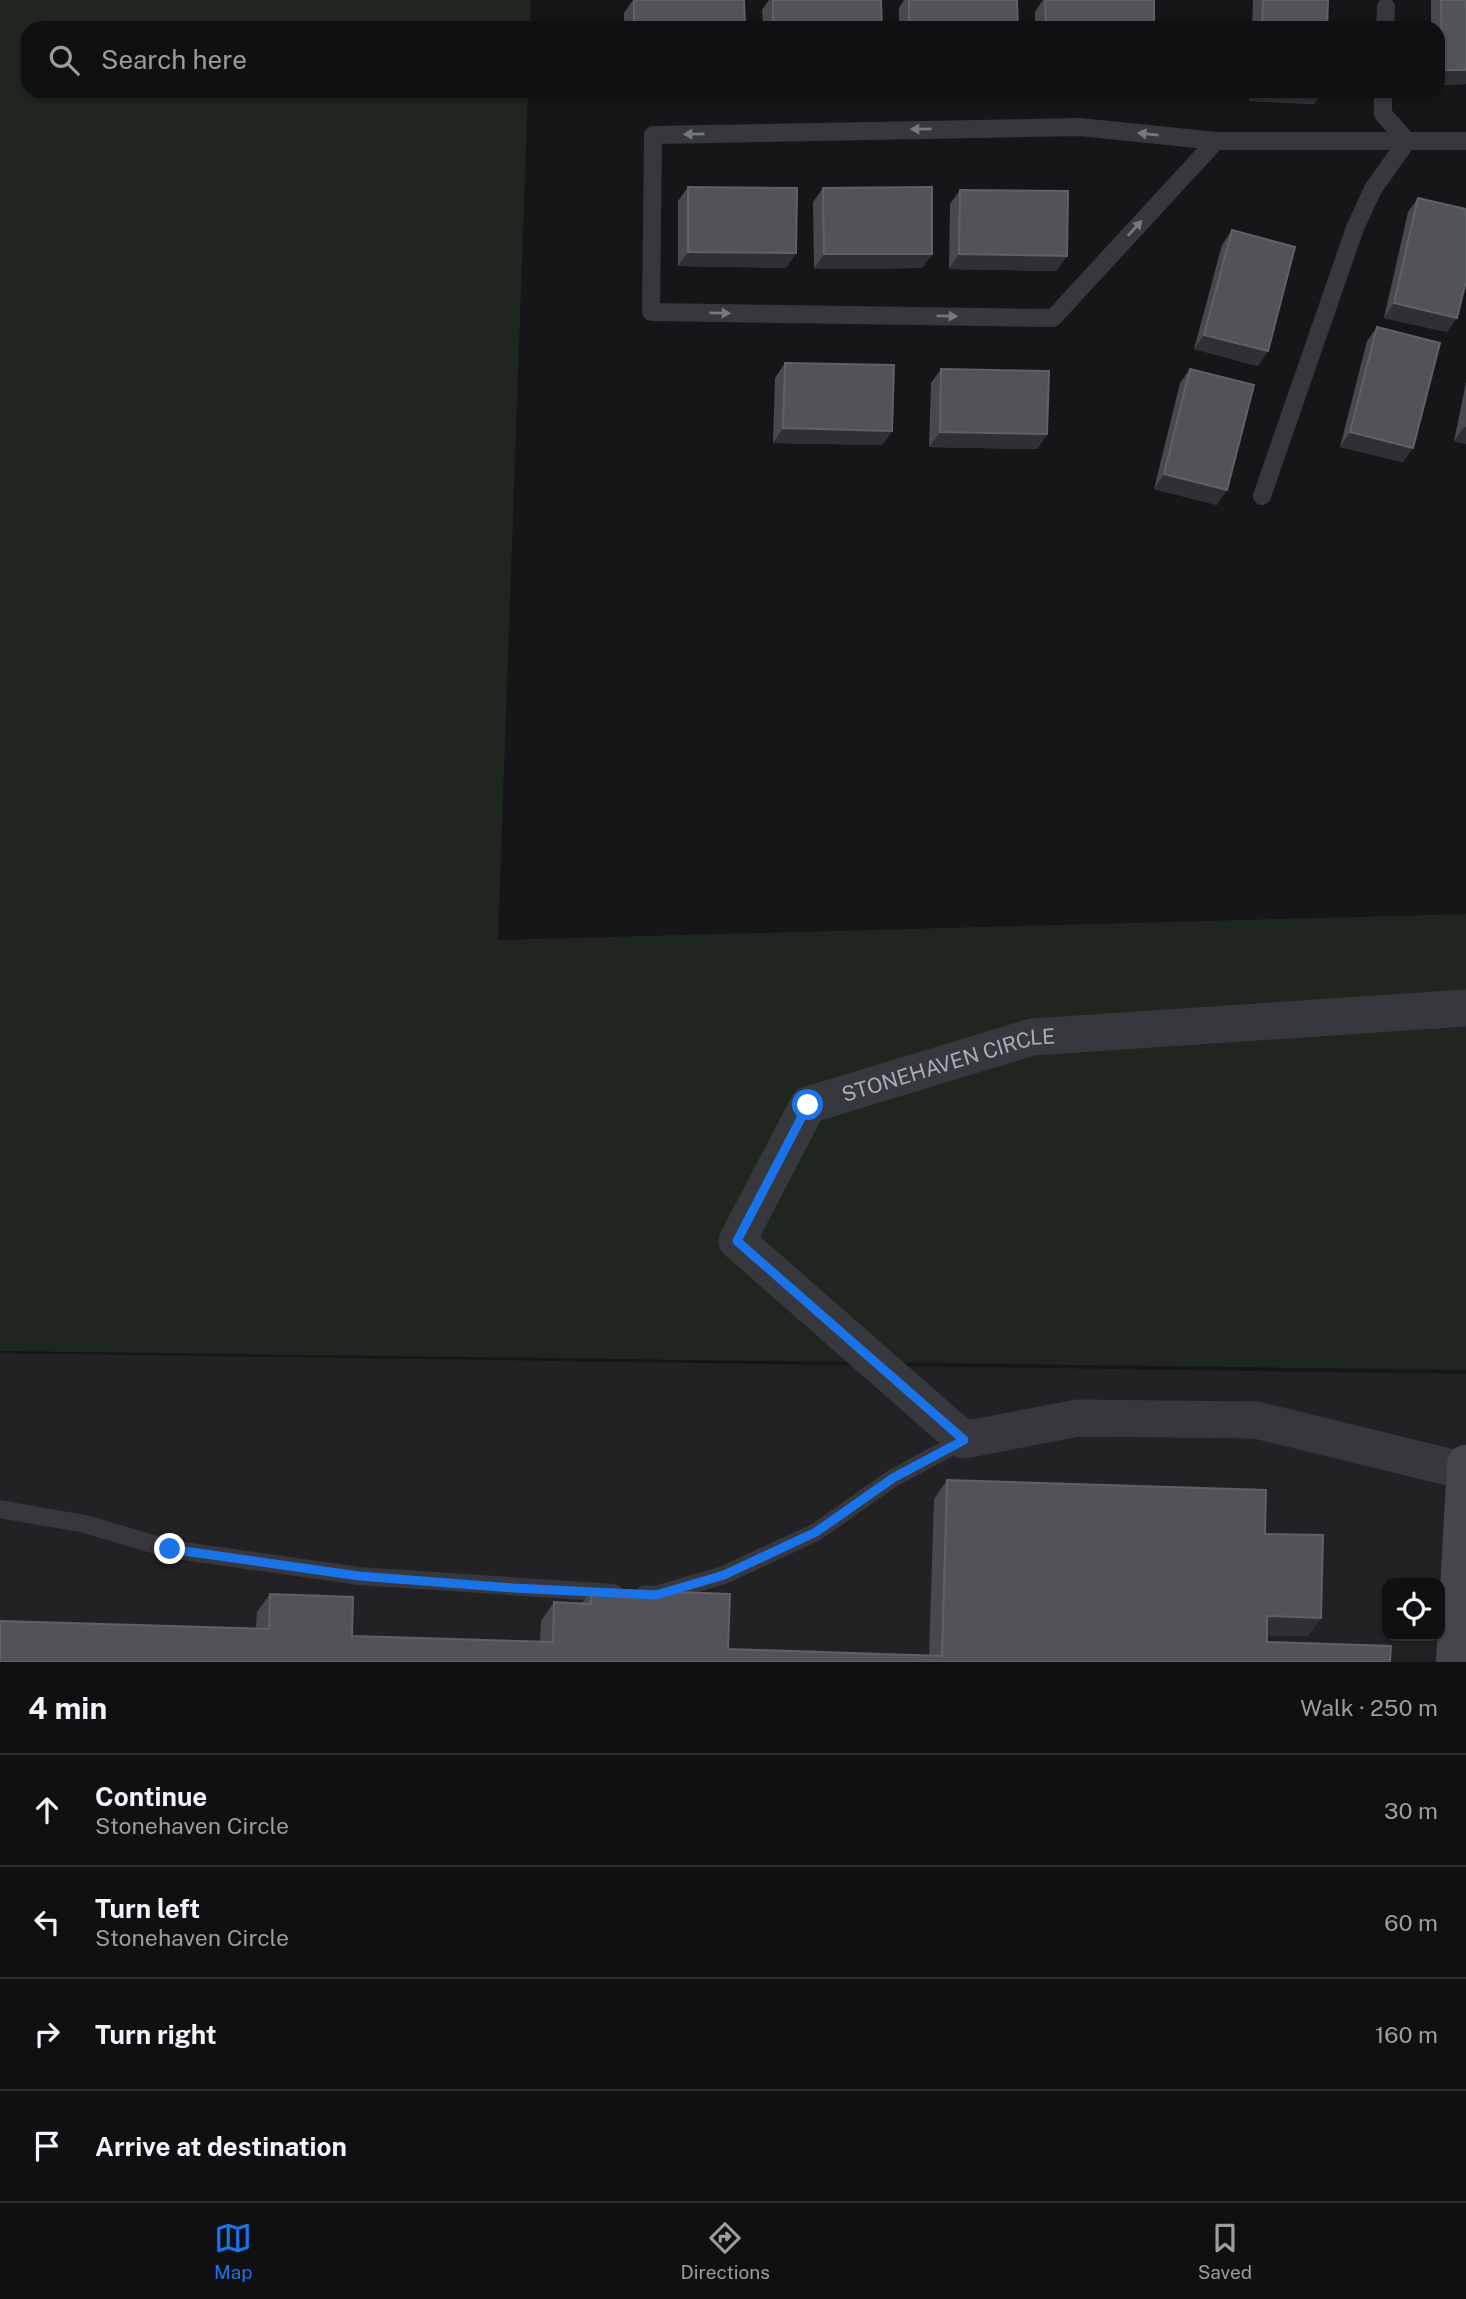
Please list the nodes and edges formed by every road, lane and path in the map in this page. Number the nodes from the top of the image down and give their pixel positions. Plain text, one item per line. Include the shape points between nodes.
1 (1386, 6) dead end
2 (1385, 21) edge
3 (1384, 98) edge
4 (1216, 141) junction
5 (1407, 141) junction
6 (1466, 141) edge
7 (1262, 496) dead end
8 (1466, 1008) edge
9 (964, 1440) junction
10 (1465, 1468) edge
11 (0, 1509) edge
12 (1455, 1662) edge

1 - 2 lane
3 - 5 lane via 1383,114
4 -> 4 lane via 1080,127 653,135 652,312 1053,318
4 - 5 lane
5 - 6 lane
5 - 7 lane via 1373,189 1355,228
8 - 9 street, STONEHAVEN CIRCLE via 1032,1037 808,1105 737,1241
9 - 10 street via 1079,1418 1256,1420
9 - 11 lane via 893,1478 816,1532 724,1575 656,1595 359,1576 170,1549 85,1524
10 - 12 street

